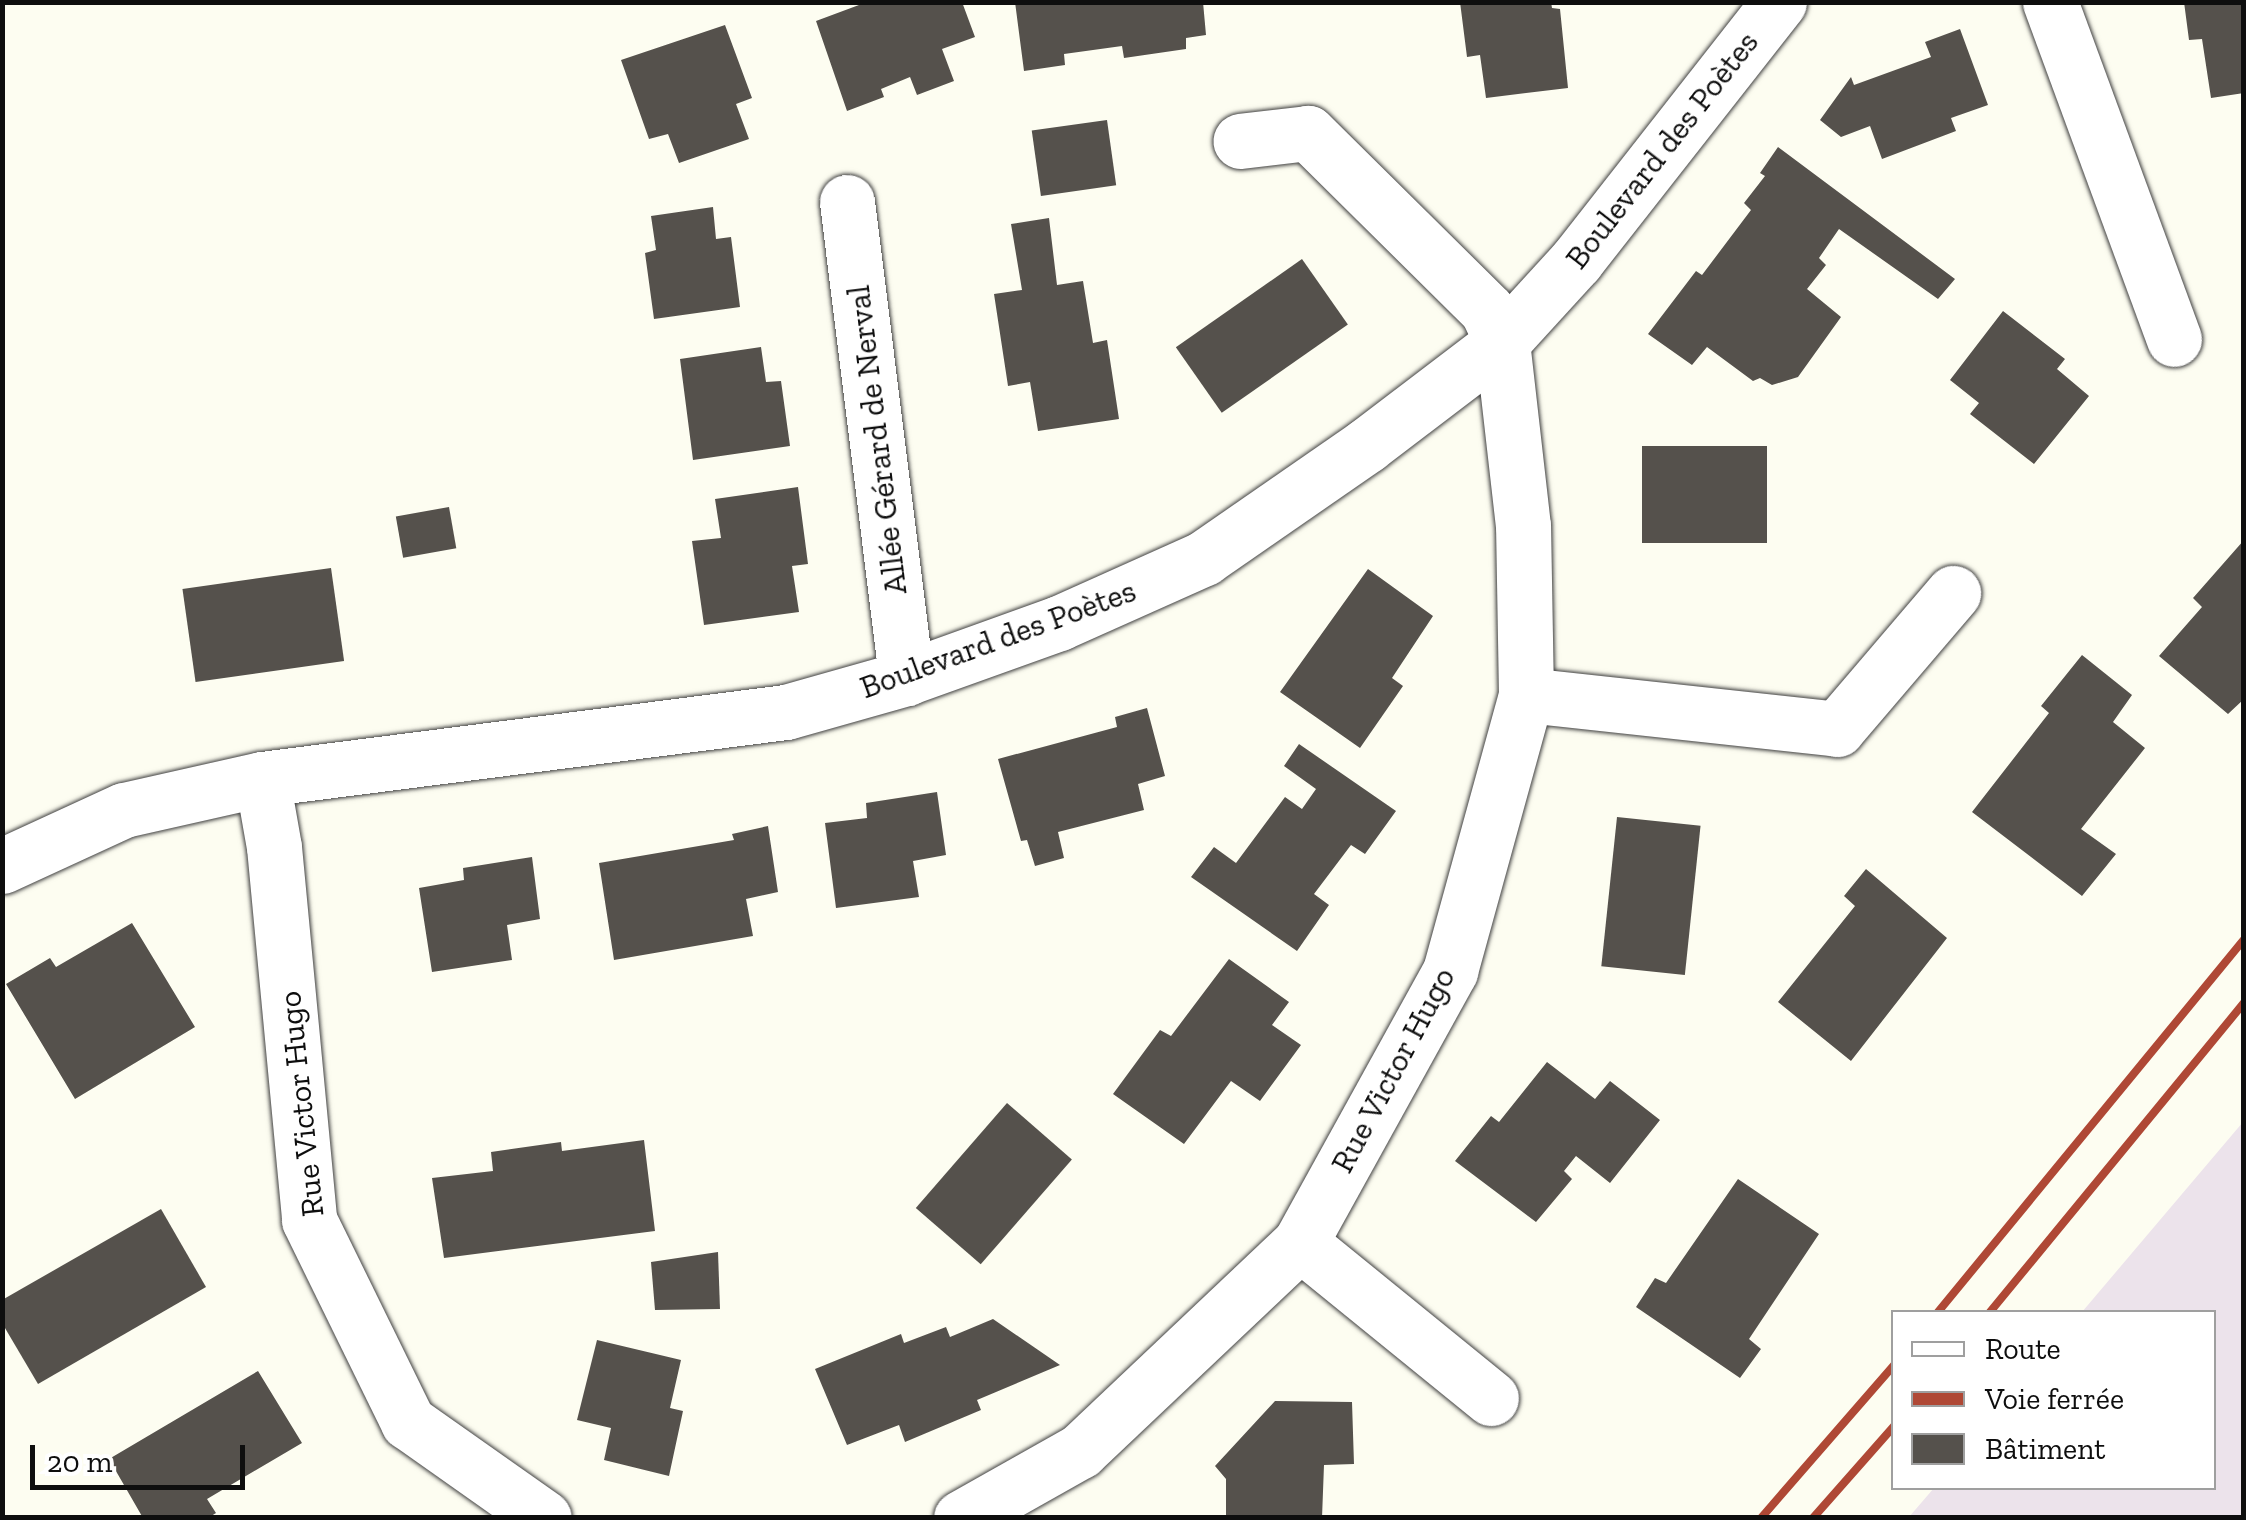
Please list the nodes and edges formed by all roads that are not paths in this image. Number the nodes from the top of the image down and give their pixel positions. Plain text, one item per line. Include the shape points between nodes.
1 (1779, 2) edge
2 (2050, 2) edge
3 (1240, 142) dead end
4 (847, 202) dead end
5 (2174, 339) dead end
6 (1502, 342) junction
7 (1954, 593) dead end
8 (906, 678) junction
9 (1526, 695) junction
10 (262, 779) junction
11 (2, 866) edge
12 (1300, 1243) junction
13 (1490, 1398) dead end
14 (544, 1518) edge
15 (961, 1518) edge

1 - 6 street, Boulevard des Poètes via 1576,261
2 - 5 street
3 - 6 street via 1308,133 1487,310
4 - 8 street, Allée Gérard de Nerval
6 - 8 street, Boulevard des Poètes via 1204,558 1059,623
6 - 9 street, Rue Victor Hugo via 1523,526
7 - 9 street via 1837,729
8 - 10 street, Boulevard des Poètes via 786,712
9 - 12 street, Rue Victor Hugo via 1450,971
10 - 11 street, Boulevard des Poètes via 124,810
10 - 14 street, Rue Victor Hugo via 309,1220 408,1422
12 - 13 street
12 - 15 street, Rue Victor Hugo via 1080,1451

